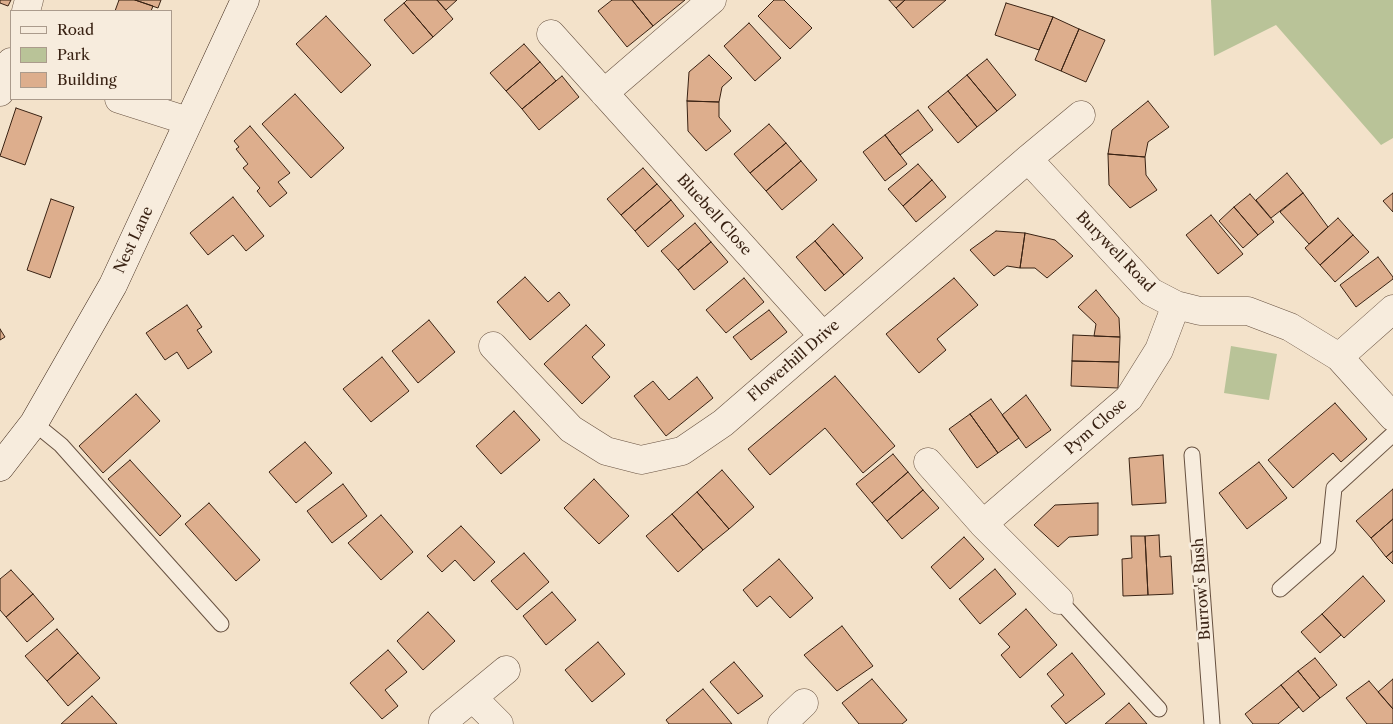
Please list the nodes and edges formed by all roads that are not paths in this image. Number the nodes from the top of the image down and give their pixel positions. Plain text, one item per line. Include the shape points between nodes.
1 (245, 0) edge
2 (712, 0) edge
3 (550, 34) dead end
4 (10, 66) edge
5 (0, 92) edge
6 (604, 93) junction
7 (122, 100) edge
8 (1081, 115) dead end
9 (188, 121) junction
10 (1028, 159) junction
11 (1176, 305) junction
12 (1393, 309) edge
13 (823, 336) junction
14 (493, 346) dead end
15 (1338, 357) junction
16 (1393, 417) edge
17 (34, 423) junction
18 (1393, 434) edge
19 (1192, 455) dead end
20 (928, 462) dead end
21 (0, 466) edge
22 (984, 524) junction
23 (1280, 589) dead end
24 (1059, 600) joint
25 (222, 624) dead end
26 (506, 670) dead end
27 (473, 698) junction
28 (804, 703) dead end
29 (1159, 709) dead end
30 (443, 722) dead end
31 (499, 724) edge
32 (782, 724) edge
33 (1212, 724) edge

1 - 9 street, Nest Lane
2 - 6 street
3 - 6 street, Bluebell Close
4 - 5 street
6 - 13 street, Bluebell Close
7 - 9 street
8 - 10 street, Flowerhill Drive
9 - 17 street, Nest Lane via 113,285
10 - 11 street, Burywell Road via 1151,292
10 - 13 street, Flowerhill Drive
11 - 15 street, Burywell Road via 1200,311 1248,311 1290,327
11 - 22 street, Pym Close via 1159,350 1130,398
12 - 15 street
13 - 14 street, Flowerhill Drive via 722,423 682,451 641,460 606,451 571,429
15 - 16 street, Burywell Road
17 - 21 street, Nest Lane
17 - 25 lane via 61,445
18 - 23 lane via 1334,488 1328,547
19 - 33 lane, Burrow's Bush
20 - 22 street
22 - 24 street
24 - 29 lane
26 - 27 street
27 - 30 street
27 - 31 street
28 - 32 street

